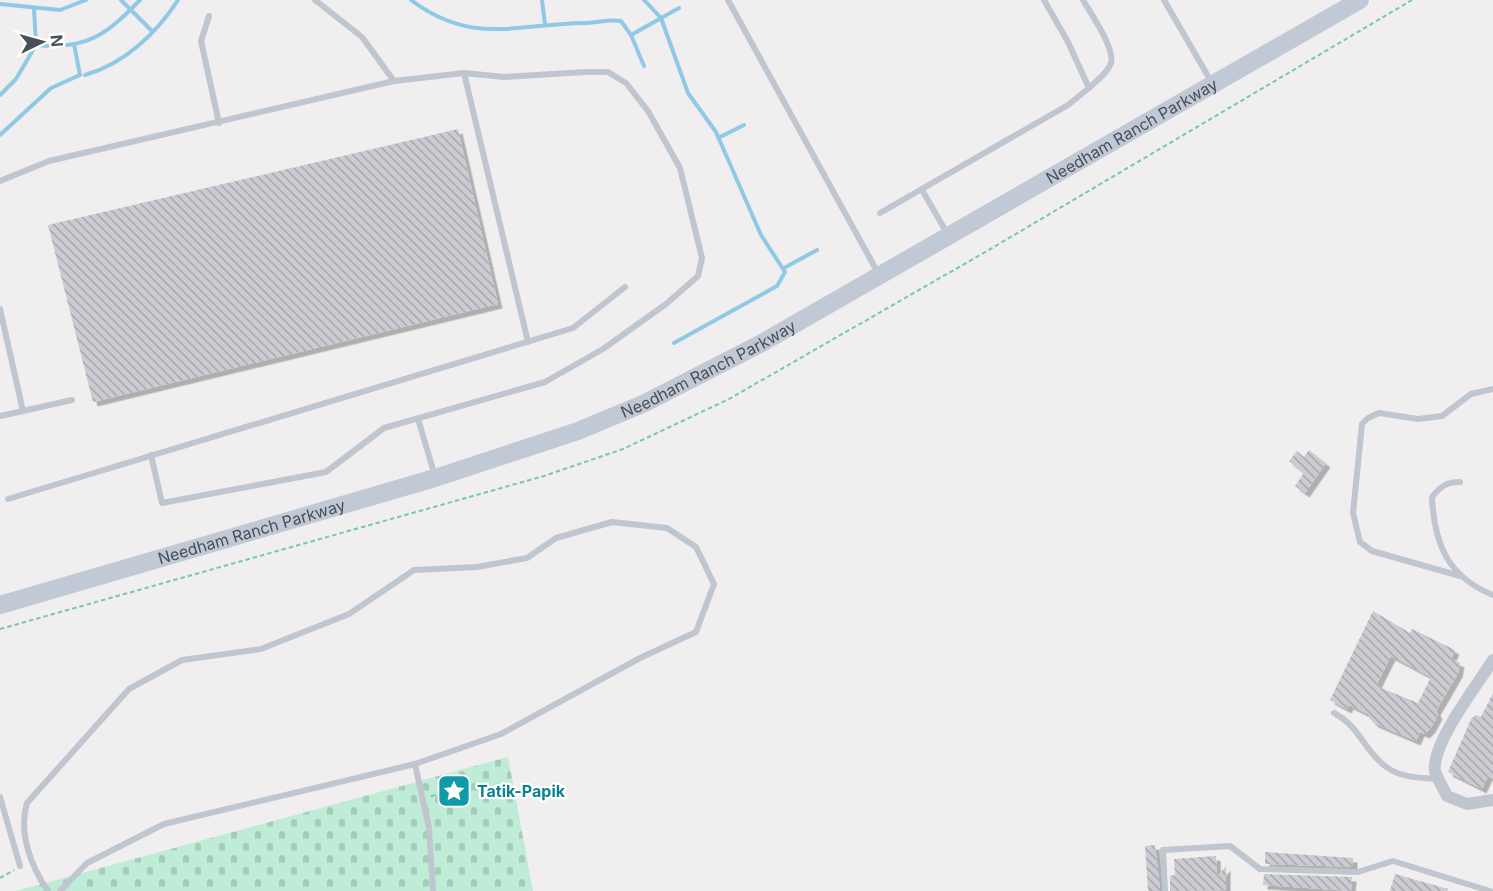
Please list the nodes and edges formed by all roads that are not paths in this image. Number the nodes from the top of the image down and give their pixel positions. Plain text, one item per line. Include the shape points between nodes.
1 (315, 0) edge
2 (728, 0) edge
3 (1044, 0) edge
4 (1083, 0) edge
5 (1164, 0) edge
6 (1360, 0) edge
7 (209, 16) dead end
8 (464, 73) junction
9 (394, 81) junction
10 (1214, 86) junction
11 (1089, 88) junction
12 (219, 123) junction
13 (0, 181) edge
14 (922, 190) junction
15 (880, 213) dead end
16 (948, 236) junction
17 (879, 275) junction
18 (625, 287) dead end
19 (0, 309) edge
20 (528, 342) junction
21 (1493, 389) edge
22 (72, 400) dead end
23 (23, 411) junction
24 (0, 416) edge
25 (418, 419) junction
26 (151, 455) junction
27 (435, 478) junction
28 (1460, 482) dead end
29 (8, 499) dead end
30 (1460, 576) junction
31 (1493, 595) edge
32 (0, 605) edge
33 (1493, 660) edge
34 (1334, 713) dead end
35 (416, 764) junction
36 (1439, 779) junction
37 (0, 797) edge
38 (1493, 800) edge
39 (20, 866) dead end
40 (1480, 890) edge
41 (48, 891) edge
42 (60, 891) edge
43 (433, 891) edge
44 (1165, 891) edge
45 (1490, 891) edge

1 - 9 lane via 362,37
2 - 17 lane
3 - 11 lane
4 - 11 lane via 1111,51 1111,63 1105,74
5 - 10 lane
6 - 10 street, Needham Ranch Parkway
7 - 12 lane via 201,42
8 - 9 lane
8 - 20 lane
8 - 25 lane via 504,76 608,72 626,83 648,111 680,168 702,258 698,276 666,304 603,349 545,382
9 - 12 lane
10 - 16 street, Needham Ranch Parkway
11 - 14 lane via 1068,105
12 - 13 lane via 49,161
14 - 15 lane
14 - 16 lane
16 - 17 street, Needham Ranch Parkway
17 - 27 street, Needham Ranch Parkway via 760,344 645,403 578,431
18 - 20 lane via 573,328
19 - 23 lane
20 - 26 lane
21 - 30 lane via 1471,394 1442,416 1430,419 1379,413 1368,418 1360,431 1353,513 1360,542 1372,551
22 - 23 lane
23 - 24 lane
25 - 26 lane via 384,428 326,472 162,503
25 - 27 lane
26 - 29 lane
27 - 32 street, Needham Ranch Parkway
28 - 30 lane via 1440,487 1432,497 1437,536 1449,563
30 - 31 lane
33 - 36 street via 1440,747 1435,770
34 - 36 lane via 1357,731 1386,768 1407,776
35 - 41 lane via 501,734 640,657 696,632 714,584 696,547 667,528 612,522 556,538 527,558 477,567 414,570 349,614 261,649 182,660 129,689 27,803 22,818 27,844 38,876
35 - 42 lane via 164,824 87,863
35 - 43 lane via 429,828
36 - 38 street via 1447,796 1467,804
37 - 39 lane
40 - 44 lane via 1392,861 1358,872 1260,869 1230,846 1163,850
40 - 45 lane

